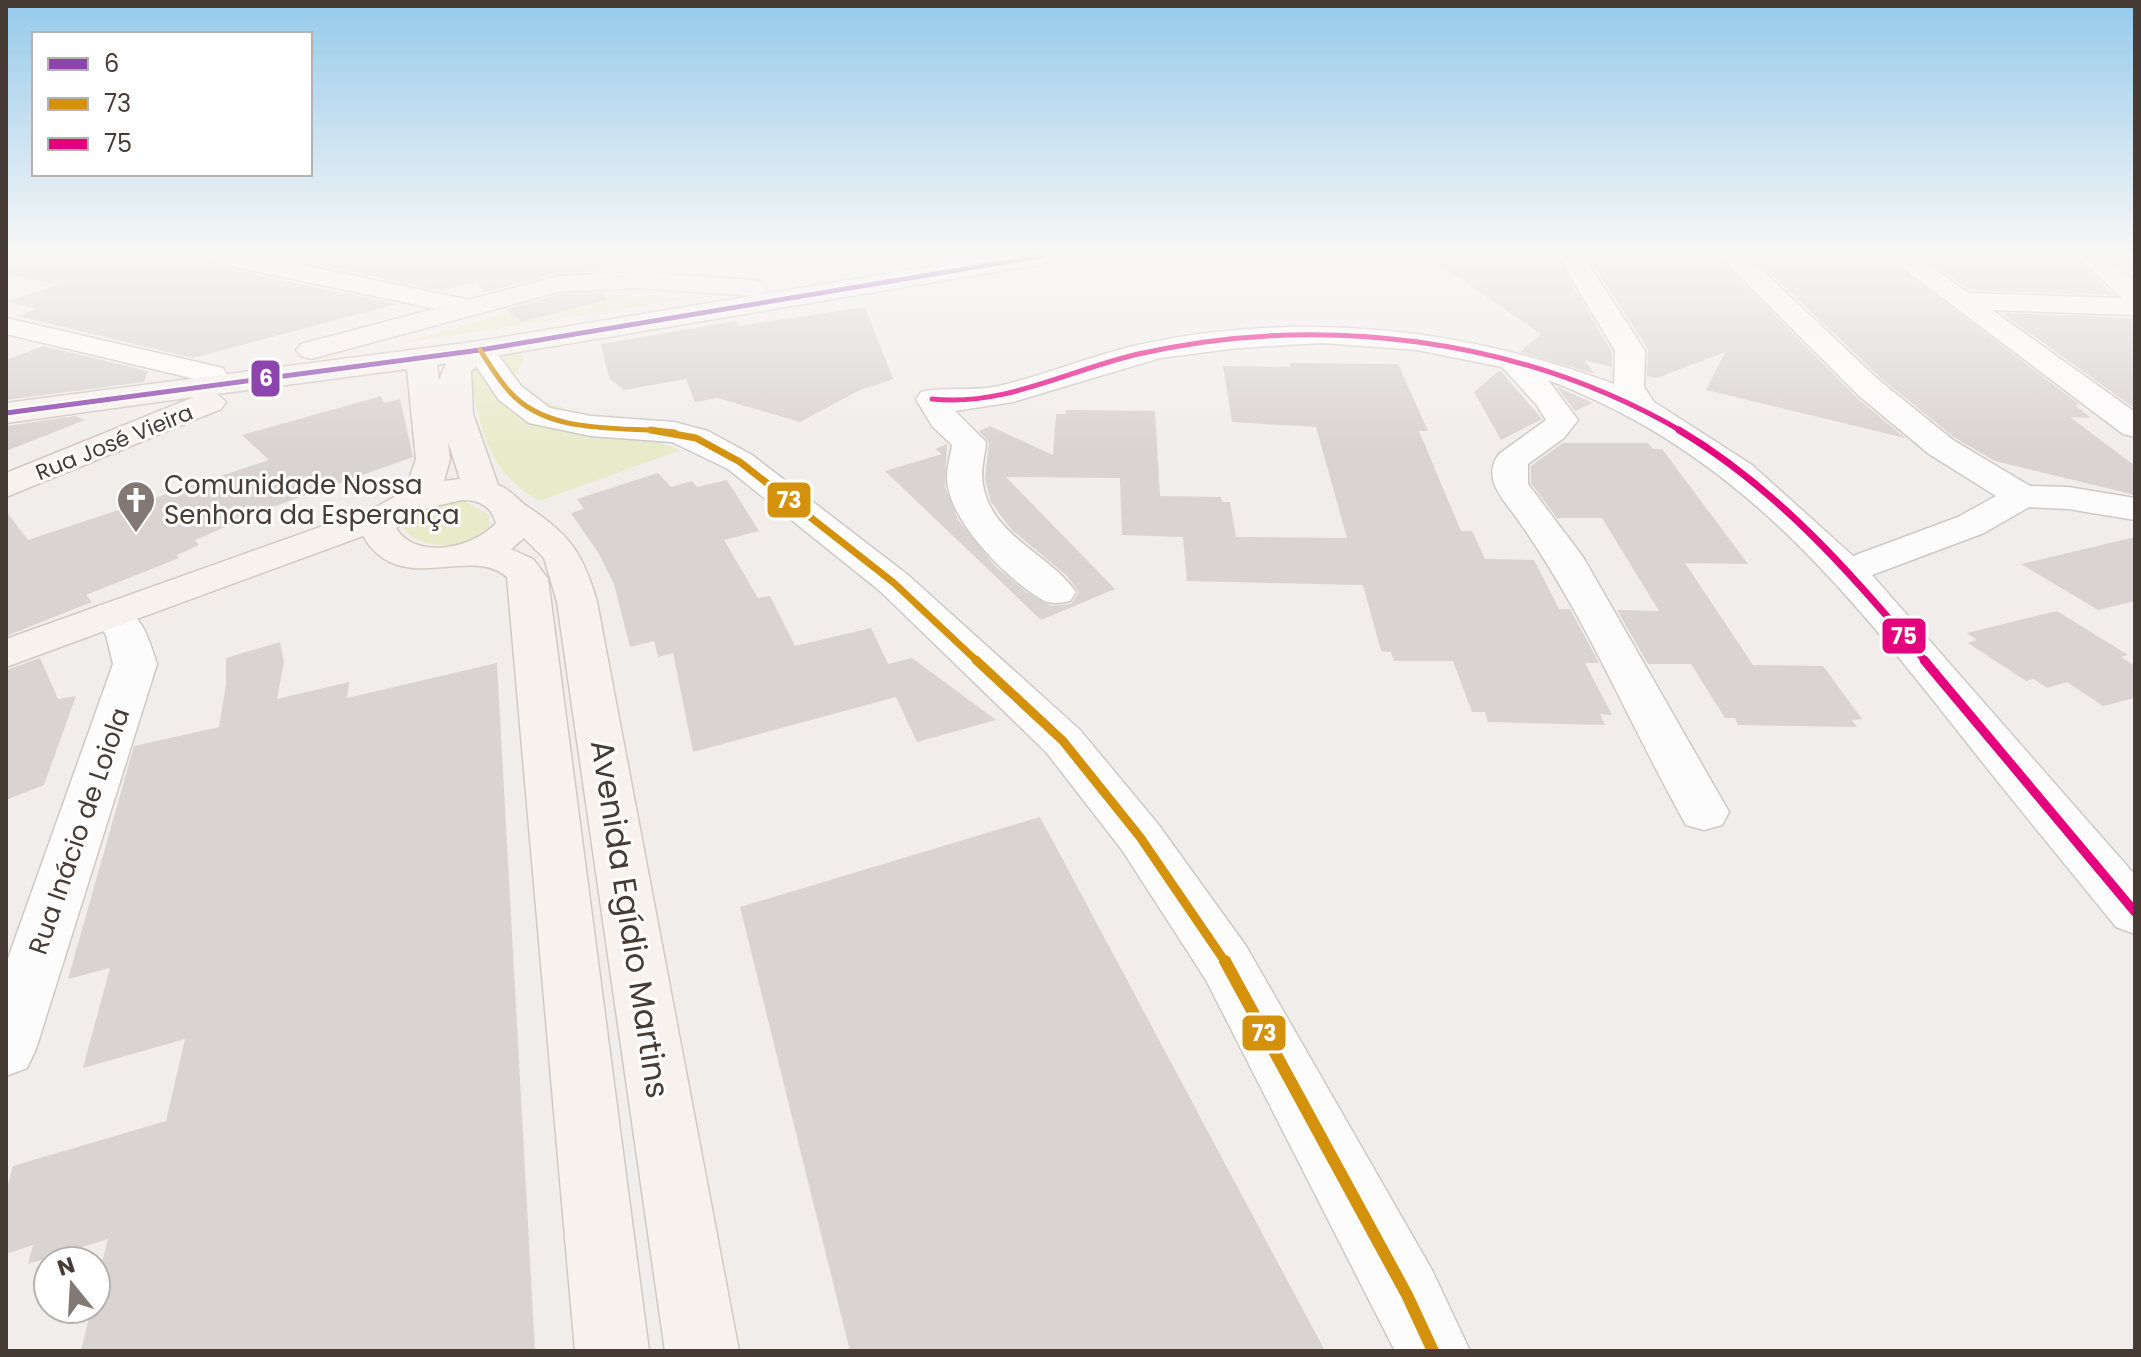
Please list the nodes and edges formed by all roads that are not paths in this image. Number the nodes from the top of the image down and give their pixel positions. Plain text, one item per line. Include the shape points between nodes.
1 (445, 319) edge
2 (490, 319) edge
3 (650, 319) edge
4 (661, 319) edge
5 (1611, 319) edge
6 (1798, 319) edge
7 (1987, 319) edge
8 (636, 324) junction
9 (6, 326) edge
10 (472, 329) junction
11 (328, 347) junction
12 (421, 359) junction
13 (1632, 364) junction
14 (1528, 366) junction
15 (212, 374) junction
16 (267, 379) junction
17 (127, 397) junction
18 (1642, 408) junction
19 (6, 413) edge
20 (2135, 427) edge
21 (6, 486) edge
22 (2022, 496) junction
23 (421, 498) junction
24 (2135, 509) edge
25 (491, 518) junction
26 (382, 528) junction
27 (1847, 571) junction
28 (1056, 592) dead end
29 (120, 625) junction
30 (6, 654) edge
31 (6, 681) edge
32 (1704, 812) dead end
33 (2135, 912) edge
34 (6, 1049) edge
35 (612, 1351) edge
36 (702, 1351) edge
37 (1433, 1351) edge

1 - 10 street
2 - 10 main road
3 - 8 main road
4 - 8 main road
5 - 13 street
6 - 22 street via 1941,447
7 - 20 street
8 - 10 main road
9 - 15 street
10 - 11 main road
10 - 12 main road
10 - 25 main road via 455,376 458,417
10 - 37 street via 510,393 540,416 674,432 740,462 894,583 1063,741 1140,837 1226,963
11 - 15 main road
11 - 16 main road
12 - 16 main road
12 - 23 main road via 433,459
13 - 14 street
13 - 18 street via 1627,379
14 - 18 street
14 - 28 street via 1427,344 1321,335 1241,338 1155,349 996,395 932,399 943,419 969,442 964,466 970,500 988,531
14 - 32 street via 1562,420 1511,461 1510,485 1564,557
15 - 17 main road
16 - 17 main road
16 - 21 main road, Rua José Vieira
17 - 19 main road
18 - 27 street via 1730,464
22 - 24 street
22 - 27 street via 1971,525
23 - 25 main road via 442,492
23 - 26 main road
25 - 26 main road via 454,558 412,555
25 - 35 main road, Avenida Egídio Martins via 513,562 528,579
25 - 36 main road, Avenida Egídio Martins via 549,536 560,551 577,602
26 - 29 main road
27 - 33 street
29 - 30 main road
29 - 31 main road
29 - 34 street, Rua Inácio de Loiola via 135,664

